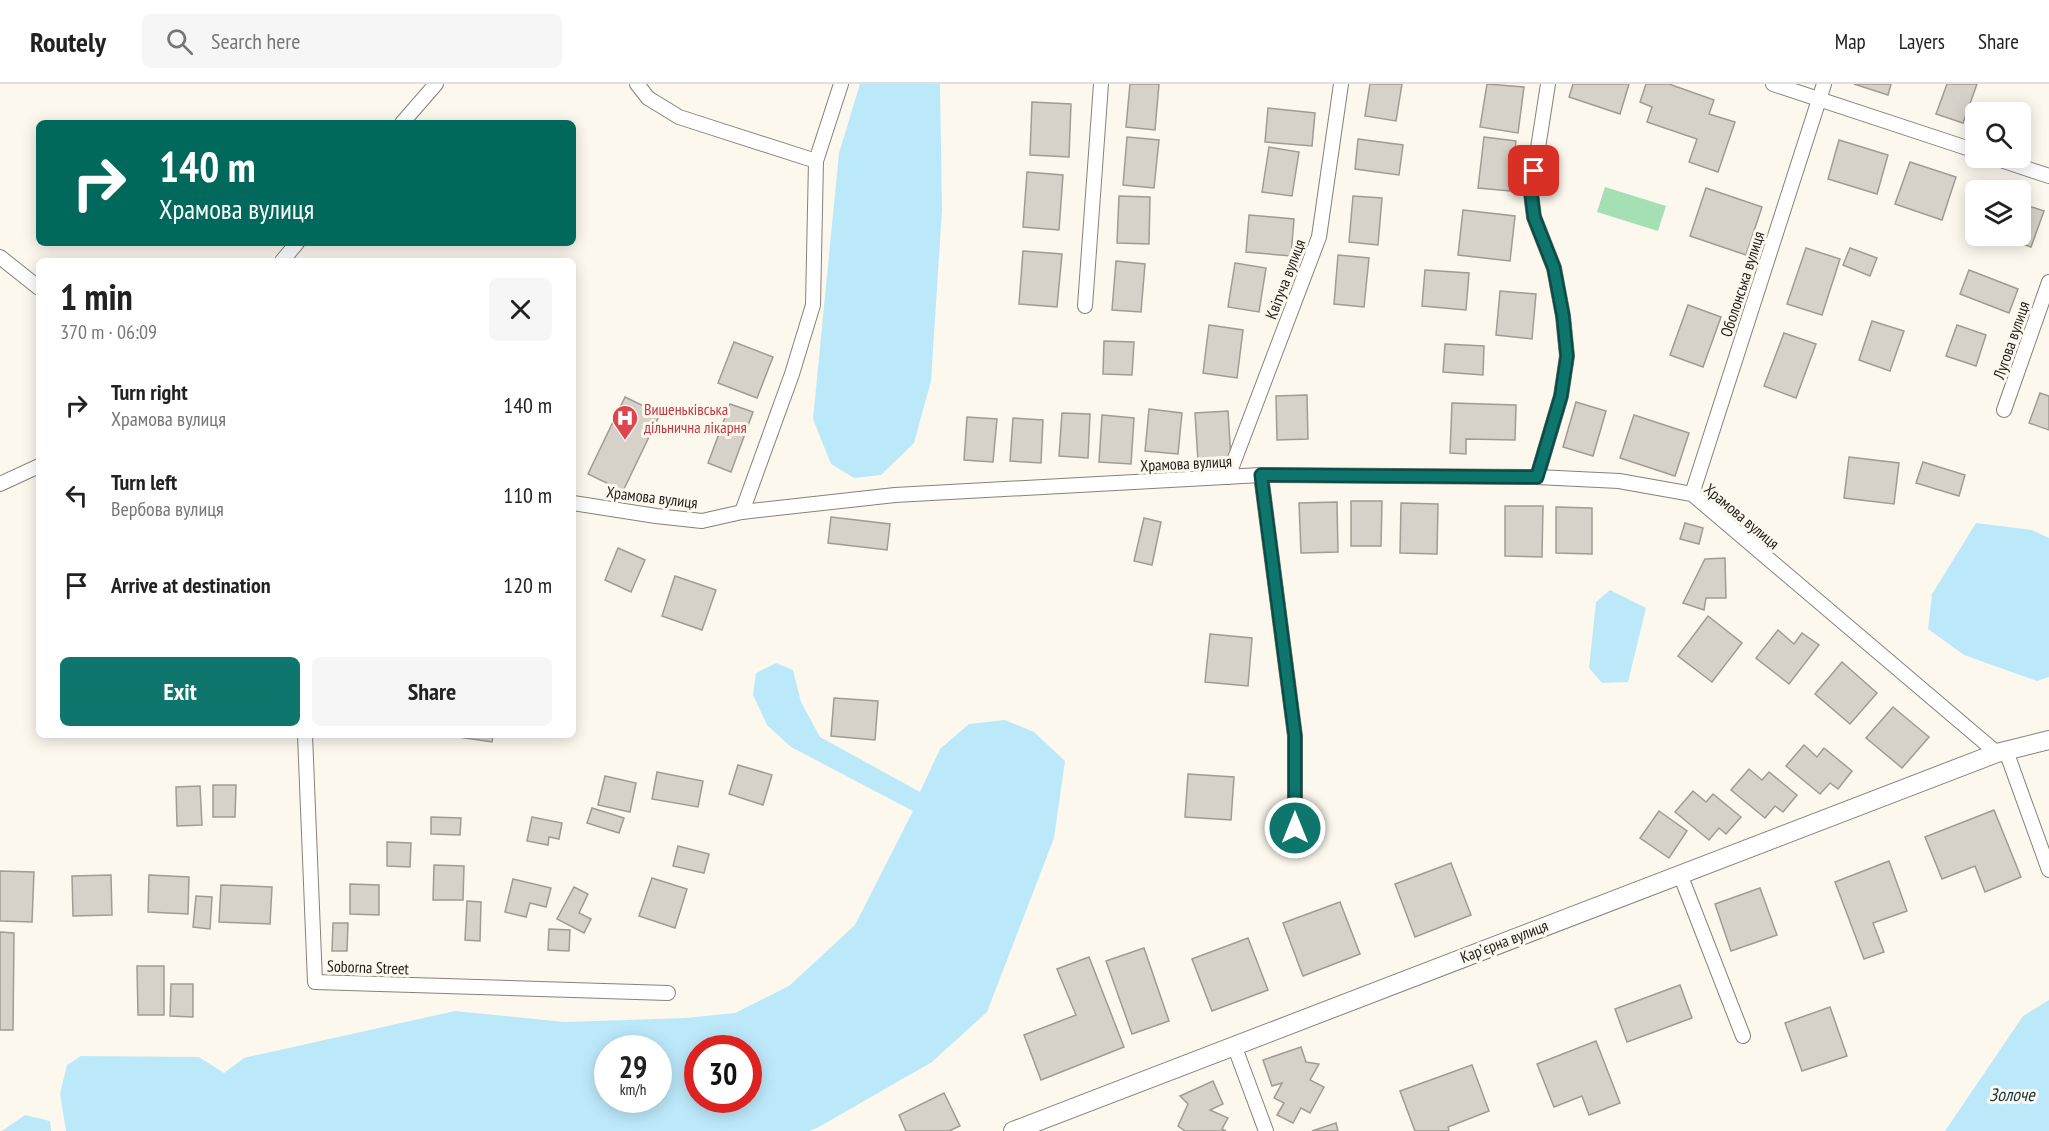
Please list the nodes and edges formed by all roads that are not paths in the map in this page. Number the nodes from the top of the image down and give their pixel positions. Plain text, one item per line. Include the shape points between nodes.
1 (436, 84) edge
2 (638, 84) edge
3 (841, 84) edge
4 (1101, 84) edge
5 (1333, 84) edge
6 (1341, 84) edge
7 (1548, 84) edge
8 (1773, 84) edge
9 (1824, 84) edge
10 (1819, 98) junction
11 (405, 120) edge
12 (1965, 147) edge
13 (816, 160) junction
14 (2025, 168) edge
15 (2049, 176) edge
16 (294, 246) edge
17 (0, 257) edge
18 (284, 258) edge
19 (2049, 282) edge
20 (36, 286) edge
21 (1085, 306) dead end
22 (2004, 410) dead end
23 (36, 467) edge
24 (1261, 475) junction
25 (1228, 477) junction
26 (1537, 477) junction
27 (0, 484) edge
28 (1692, 494) junction
29 (576, 503) edge
30 (742, 512) junction
31 (304, 738) edge
32 (2049, 740) edge
33 (2002, 752) junction
34 (1295, 828) dead end
35 (2049, 870) edge
36 (1680, 874) junction
37 (668, 993) dead end
38 (1743, 1035) dead end
39 (1234, 1045) junction
40 (1012, 1131) edge
41 (1266, 1131) edge

1 - 11 street
2 - 13 street via 648,98 679,117
3 - 13 street
4 - 21 street
5 - 6 street, Квітуча вулиця
6 - 25 street, Квітуча вулиця via 1319,237
7 - 26 street via 1531,193 1534,217 1554,268 1567,356 1561,396
8 - 10 street
9 - 10 street, Оболонська вулиця
10 - 12 street
10 - 28 street, Оболонська вулиця
13 - 30 street via 813,305
14 - 15 street
16 - 18 street
17 - 20 street
19 - 22 street, Лугова вулиця
23 - 27 street
24 - 25 street, Храмова вулиця
24 - 26 street, Храмова вулиця
24 - 34 street via 1295,736
25 - 30 street, Храмова вулиця via 895,495
26 - 28 street, Храмова вулиця via 1619,481
28 - 33 street, Храмова вулиця
29 - 30 street, Храмова вулиця via 702,521
31 - 37 street, Soborna Street via 315,982
32 - 33 street, Карʼєрна вулиця
33 - 35 street
33 - 36 street, Карʼєрна вулиця
36 - 38 street
36 - 39 street, Карʼєрна вулиця
39 - 40 street, Карʼєрна вулиця
39 - 41 street

